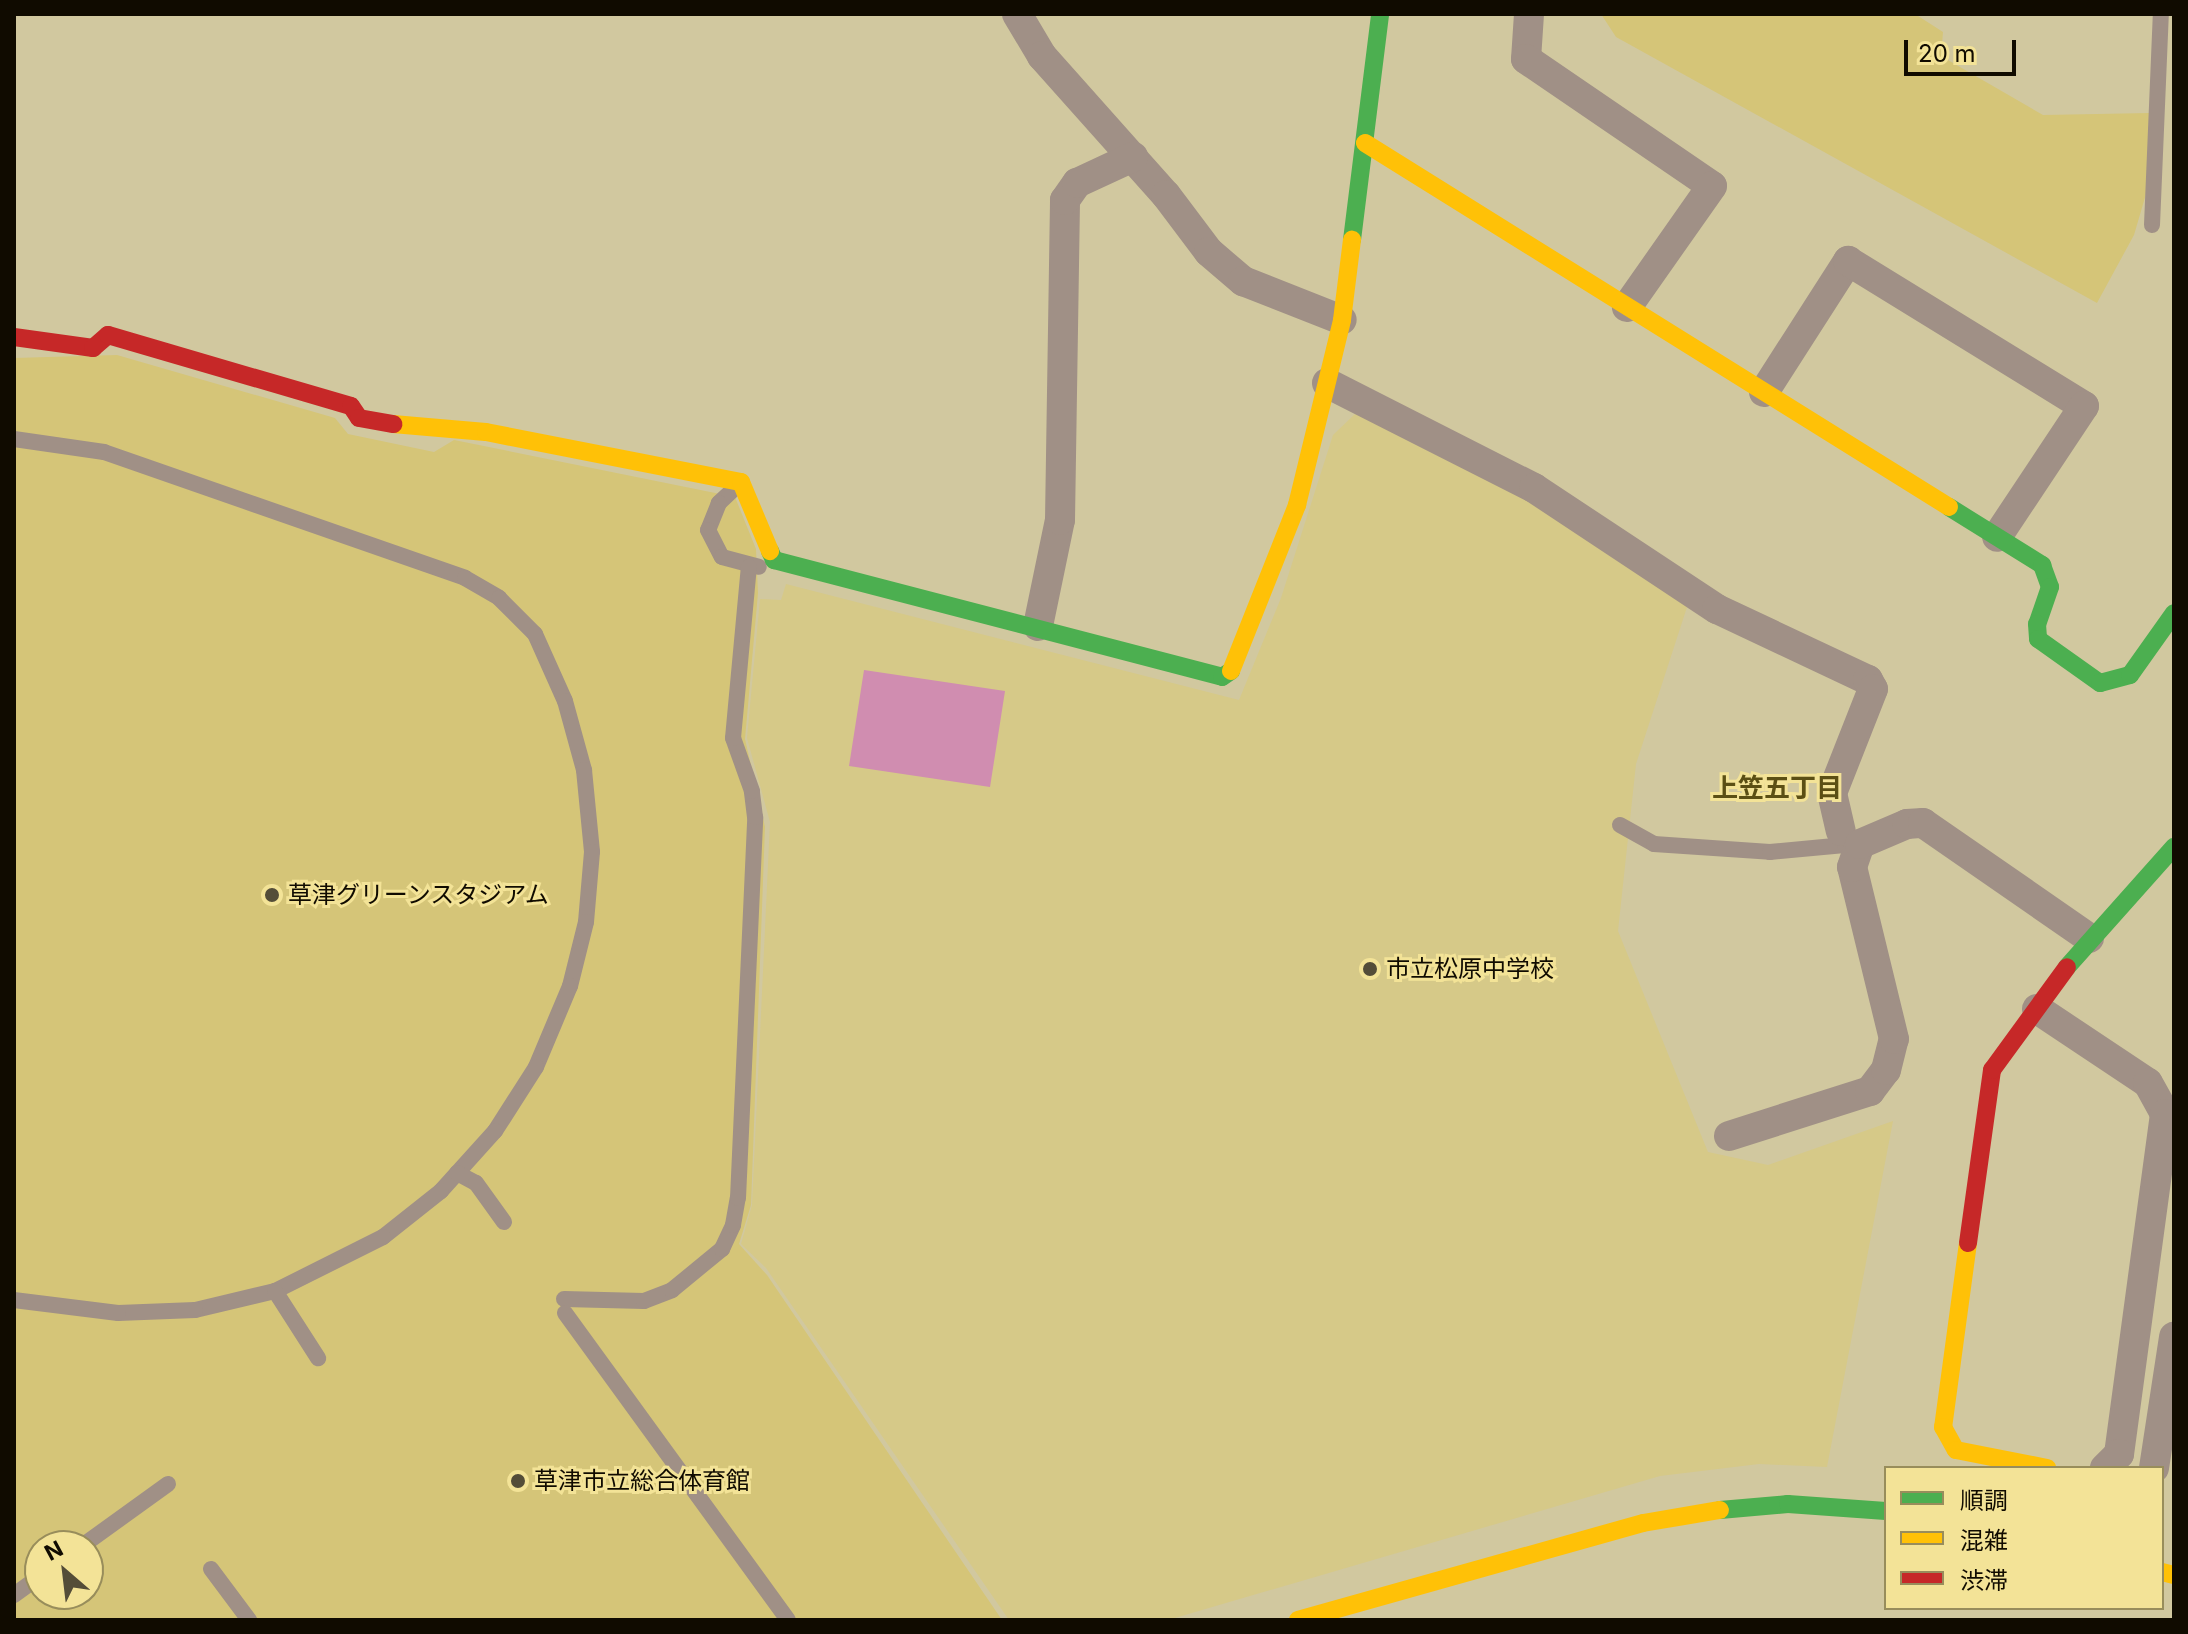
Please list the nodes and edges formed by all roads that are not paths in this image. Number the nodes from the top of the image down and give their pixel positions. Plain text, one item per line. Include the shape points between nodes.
1 (1017, 14) edge
2 (1380, 14) edge
3 (1529, 14) edge
4 (2161, 14) edge
5 (1365, 143) junction
6 (1133, 157) junction
7 (2152, 225) dead end
8 (1627, 307) junction
9 (1342, 320) junction
10 (14, 337) edge
11 (1327, 383) junction
12 (1764, 392) junction
13 (14, 439) edge
14 (741, 482) junction
15 (1997, 537) junction
16 (774, 560) junction
17 (749, 567) junction
18 (2174, 613) edge
19 (1038, 626) junction
20 (1620, 825) dead end
21 (1849, 843) junction
22 (2174, 847) edge
23 (2089, 938) junction
24 (2037, 1009) junction
25 (1729, 1136) dead end
26 (457, 1173) junction
27 (504, 1222) dead end
28 (275, 1291) junction
29 (14, 1300) edge
30 (2174, 1337) edge
31 (318, 1358) dead end
32 (2037, 1466) edge
33 (2107, 1466) edge
34 (2154, 1466) edge
35 (168, 1484) dead end
36 (1884, 1511) edge
37 (104, 1530) edge
38 (211, 1569) dead end
39 (249, 1620) edge
40 (788, 1620) edge
41 (1298, 1620) edge

1 - 6 street via 1042,56
2 - 5 street
3 - 8 street via 1526,59 1712,186
4 - 7 lane
5 - 8 street
5 - 9 street
6 - 9 street via 1209,252 1243,281
6 - 19 street via 1077,183 1065,200 1060,520
8 - 12 street
9 - 11 street
10 - 14 street via 93,348 108,335 351,406 359,418 429,431 439,425 486,432
11 - 19 street via 1297,505 1230,673 1222,677
11 - 21 street via 1534,488 1717,609 1868,680 1873,689 1832,793
12 - 15 street
12 - 15 street via 1848,261 2084,406
13 - 26 lane via 104,452 465,578 499,598 535,634 565,701 584,770 592,852 586,922 570,986 536,1067 495,1131
14 - 16 street
14 - 17 lane via 719,503 708,530 722,557
15 - 18 street via 2042,565 2050,587 2037,624 2038,639 2100,683 2130,675
16 - 17 lane
16 - 19 street
17 - 40 lane via 733,738 752,791 755,817 733,1225 722,1249 672,1290 644,1301 564,1306
20 - 21 lane via 1654,844 1732,845 1770,852
21 - 23 street via 1923,823
21 - 25 street via 1894,1039 1886,1070 1870,1091
22 - 23 street
23 - 24 street
24 - 32 street via 1992,1070 1943,1427 1956,1450
24 - 33 street via 2148,1083 2165,1114 2119,1454
26 - 27 lane via 476,1183
26 - 28 lane via 383,1237
28 - 29 lane via 195,1310 118,1313
28 - 31 lane
30 - 34 street
35 - 37 lane
36 - 41 street via 1845,1505 1719,1508 1643,1523
38 - 39 lane

